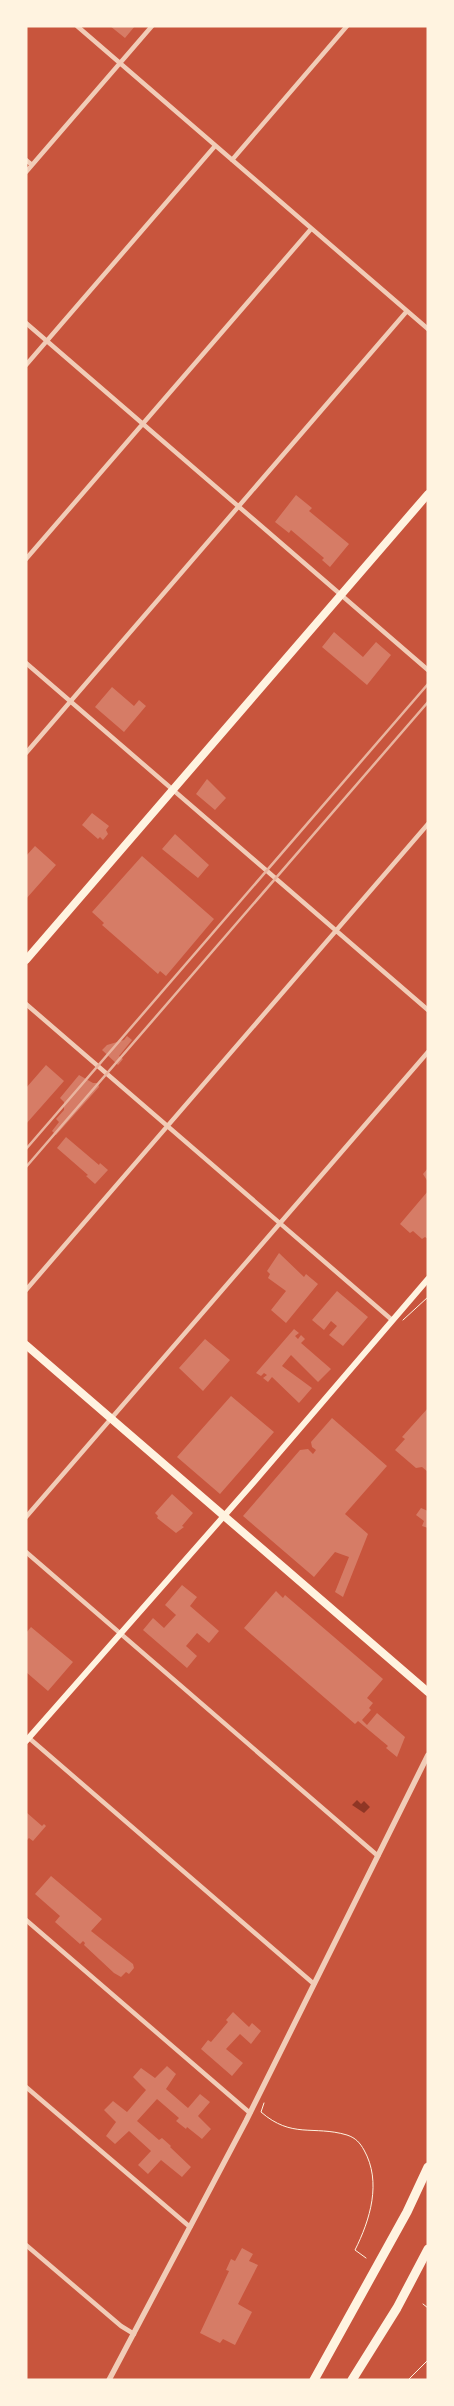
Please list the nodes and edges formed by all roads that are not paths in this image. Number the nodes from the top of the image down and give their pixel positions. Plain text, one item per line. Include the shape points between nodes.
1 (77, 26) edge
2 (152, 26) edge
3 (347, 26) edge
4 (120, 63) junction
5 (215, 146) junction
6 (26, 160) edge
7 (232, 160) junction
8 (32, 165) junction
9 (26, 172) edge
10 (311, 228) junction
11 (407, 311) junction
12 (26, 323) edge
13 (428, 329) edge
14 (47, 341) junction
15 (26, 365) edge
16 (143, 424) junction
17 (428, 494) edge
18 (239, 507) junction
19 (26, 559) edge
20 (341, 595) junction
21 (26, 664) edge
22 (428, 670) edge
23 (70, 702) junction
24 (26, 753) edge
25 (172, 790) junction
26 (428, 824) edge
27 (336, 931) junction
28 (26, 960) edge
29 (26, 1004) edge
30 (428, 1010) edge
31 (428, 1052) edge
32 (167, 1126) junction
33 (280, 1223) junction
34 (427, 1283) edge
35 (26, 1290) edge
36 (392, 1320) junction
37 (26, 1345) edge
38 (111, 1418) junction
39 (224, 1515) junction
40 (26, 1517) edge
41 (26, 1552) edge
42 (120, 1633) junction
43 (428, 1692) edge
44 (28, 1740) edge
45 (428, 1756) edge
46 (378, 1856) junction
47 (26, 1920) edge
48 (314, 1984) junction
49 (26, 2087) edge
50 (250, 2113) junction
51 (428, 2168) edge
52 (190, 2227) junction
53 (26, 2245) edge
54 (428, 2249) edge
55 (134, 2334) junction
56 (109, 2380) edge
57 (314, 2380) edge
58 (352, 2380) edge

1 - 4 street
2 - 4 street
3 - 7 street
4 - 5 street
4 - 8 street
5 - 7 street
5 - 14 street
6 - 8 street
7 - 10 street
8 - 9 street
10 - 11 street
10 - 16 street
11 - 13 street
11 - 18 street
12 - 14 street
14 - 15 street
14 - 16 street
16 - 18 street
16 - 19 street
17 - 20 main road
18 - 20 street
18 - 23 street
20 - 22 street
20 - 25 main road
21 - 23 street
23 - 24 street
23 - 25 street
25 - 27 street
25 - 28 main road
26 - 27 street
27 - 30 street
27 - 32 street
29 - 32 street
31 - 33 street
32 - 33 street
32 - 35 street
33 - 36 street
33 - 38 street
34 - 36 main road
36 - 39 main road
37 - 38 main road
38 - 39 main road
38 - 40 street
39 - 42 main road
39 - 43 main road
41 - 42 street
42 - 44 main road
42 - 46 street
44 - 48 street
45 - 46 street
46 - 48 street
47 - 50 street
48 - 50 street
49 - 52 street
50 - 52 street
51 - 57 highway
52 - 55 street
53 - 55 street
54 - 58 highway via 397,2308
55 - 56 street

